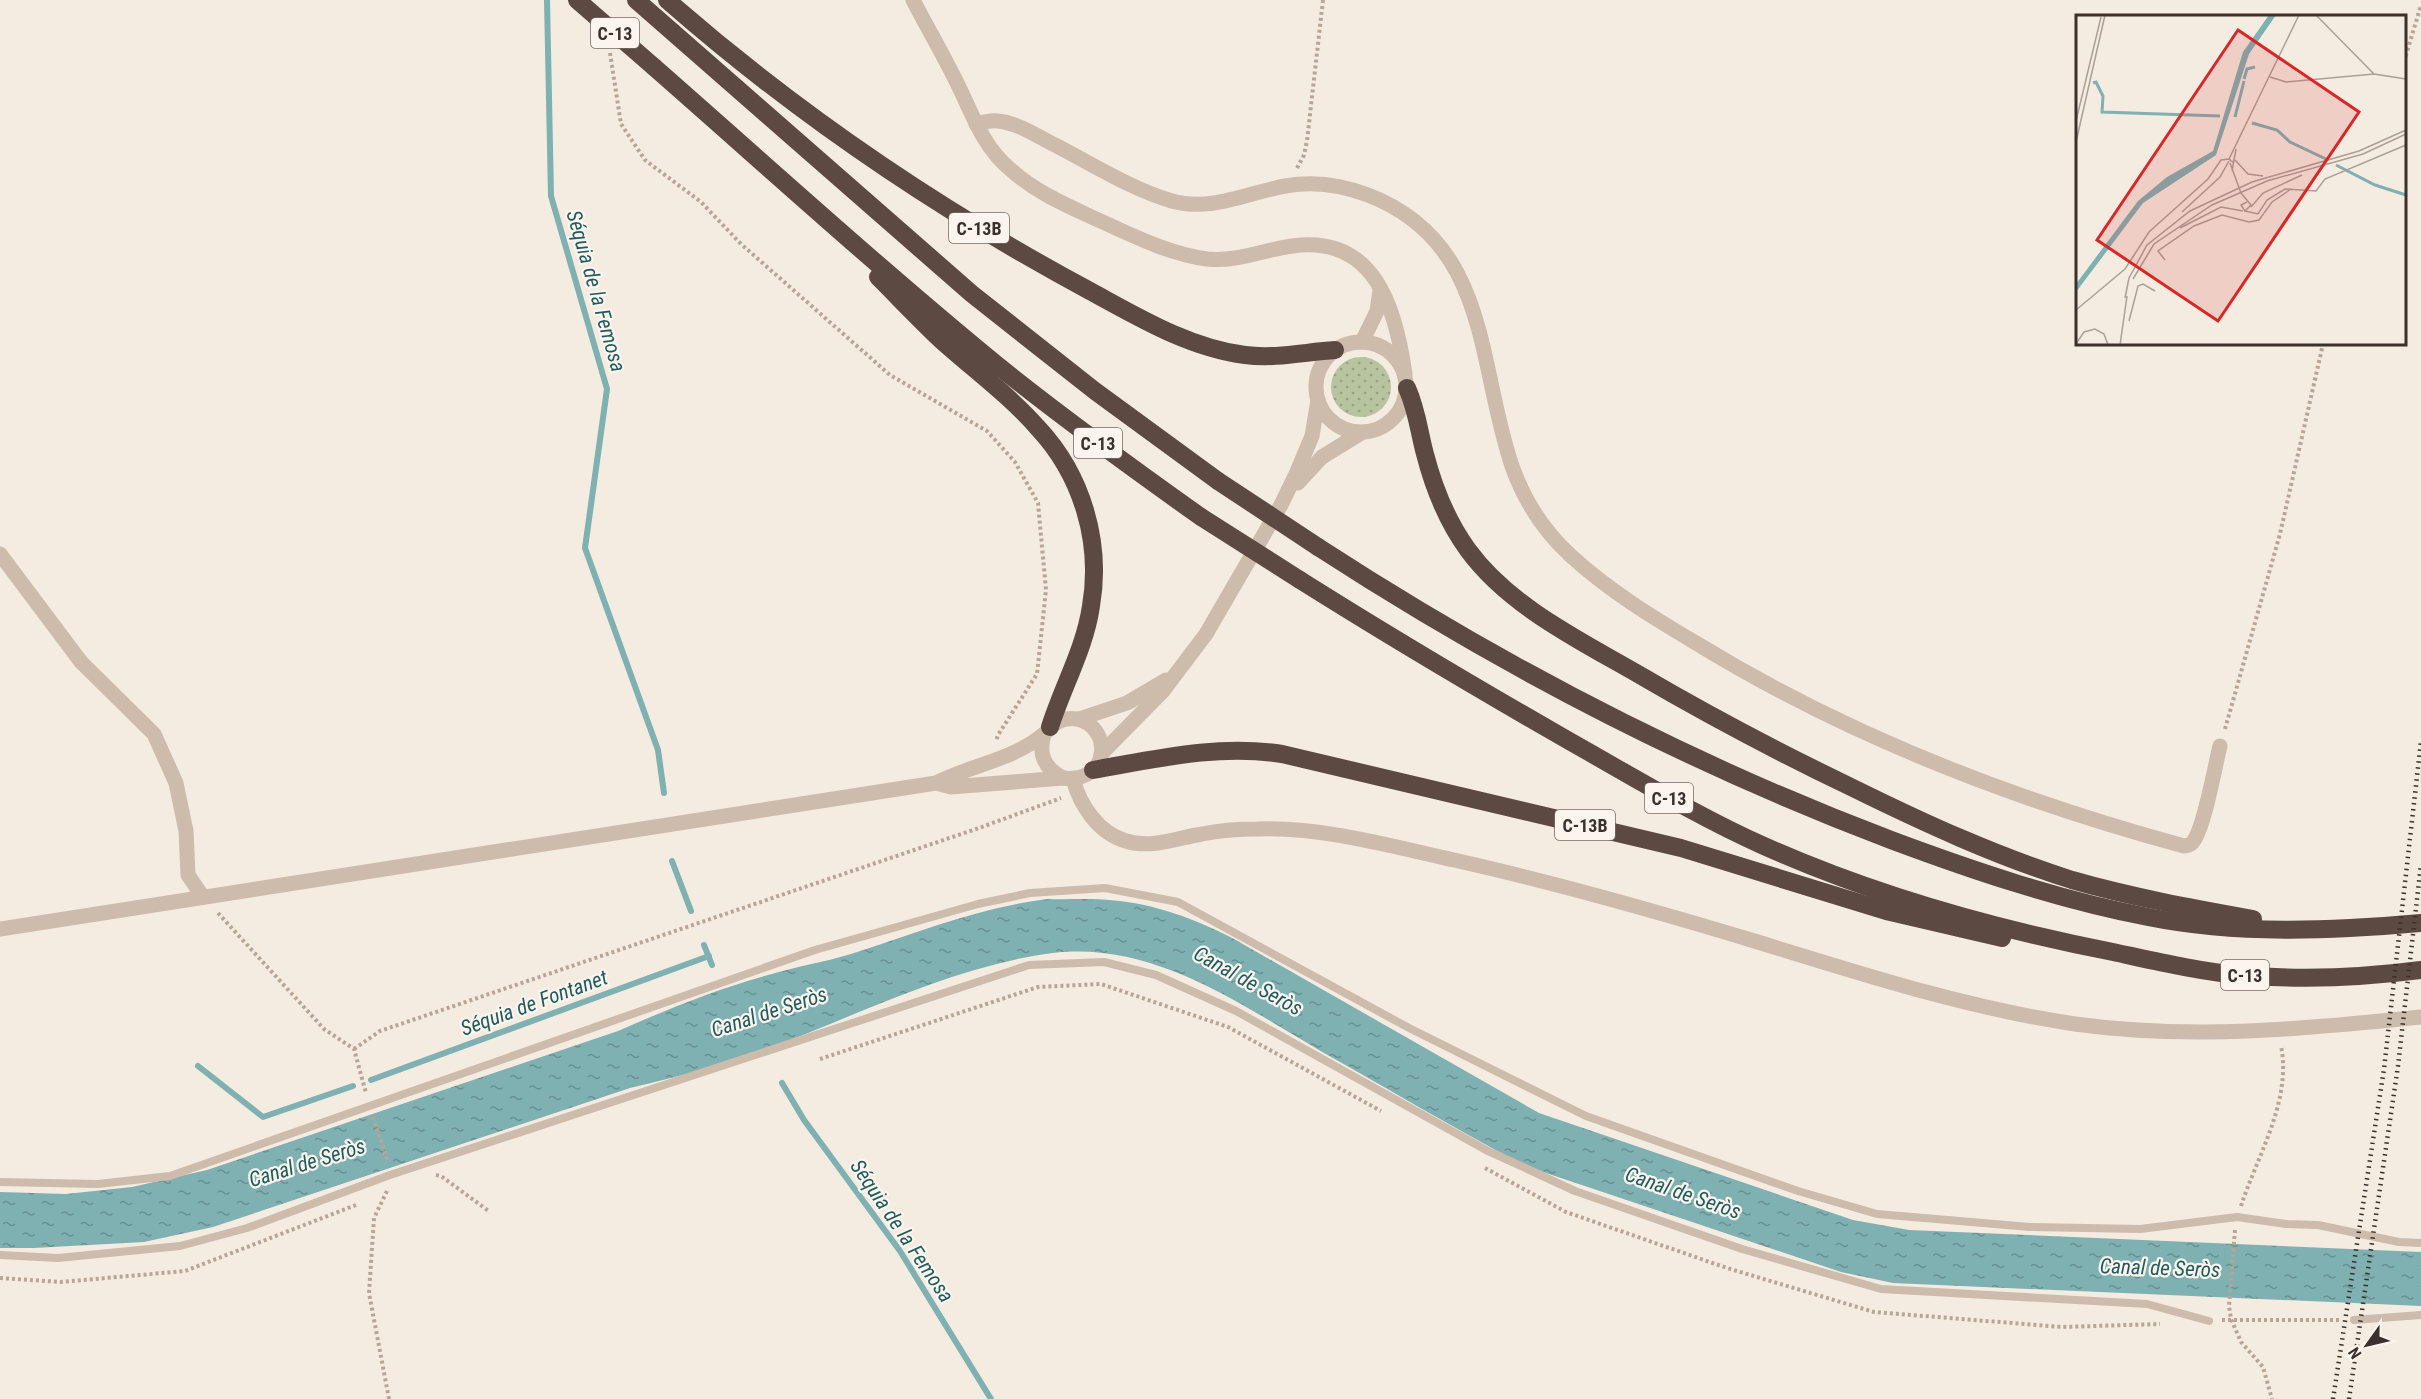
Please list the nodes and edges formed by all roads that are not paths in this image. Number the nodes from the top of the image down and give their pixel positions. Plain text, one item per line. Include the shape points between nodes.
1 (577, 0) edge
2 (636, 0) edge
3 (668, 0) edge
4 (914, 0) edge
5 (976, 124) junction
6 (807, 202) junction
7 (1380, 290) junction
8 (1362, 342) junction
9 (1335, 350) junction
10 (1406, 381) junction
11 (1318, 400) junction
12 (1361, 433) junction
13 (1281, 505) junction
14 (0, 554) edge
15 (1179, 669) junction
16 (1079, 719) junction
17 (1047, 730) junction
18 (2220, 746) road end
19 (1097, 762) junction
20 (936, 783) junction
21 (1071, 783) junction
22 (203, 897) junction
23 (2421, 923) edge
24 (0, 929) edge
25 (2311, 930) junction
26 (2072, 944) junction
27 (2421, 970) edge
28 (2421, 1017) edge
29 (0, 1182) edge
30 (2421, 1243) edge
31 (0, 1255) edge
32 (2421, 1315) edge
33 (2354, 1320) road end
34 (2209, 1321) dead end

1 - 6 highway, C-13, bridge
2 - 25 highway, C-13, bridge via 964,288 1044,353 1218,481 1443,625 1684,752 1850,824 1974,870 2149,918 2243,928
3 - 9 highway, C-13B via 753,72 918,191 1135,315 1185,338 1244,355
4 - 5 street
5 - 7 street via 999,159 1024,180 1060,203 1154,245 1220,260 1290,246 1326,246 1358,260 1372,274
5 - 18 street via 1002,121 1026,129 1127,182 1186,204 1214,204 1284,186 1315,184 1367,194 1402,213 1438,245 1454,265 1469,295 1506,447 1522,489 1540,520 1567,552 1602,582 1714,654 1795,699 1926,759 2056,807 2184,846 2194,841 2201,824
6 - 17 highway via 939,338 1040,429 1074,484 1094,546 1094,587 1087,625
6 - 26 highway, C-13, bridge via 997,365 1201,517 1501,701 1641,783 1793,858 1983,922
7 - 8 street via 1377,311
7 - 10 street via 1393,313
8 - 9 street
8 - 10 street via 1389,351 1399,362
9 - 11 street via 1318,372
10 - 12 street via 1404,402 1393,420 1375,431
10 - 25 highway via 1440,501 1470,552 1511,594 1581,641 1786,755 2001,856 2129,895
11 - 12 street via 1334,424
11 - 13 street via 1312,436
12 - 13 street via 1322,457
13 - 15 street via 1206,634
14 - 22 street via 81,662 154,734 176,783 186,831 188,875
15 - 16 street via 1138,697
15 - 19 street
16 - 17 street via 1058,721
16 - 19 street via 1097,732 1101,743
17 - 20 street via 992,762
17 - 21 street via 1041,755 1053,773
19 - 21 street
19 - 26 highway, C-13B via 1202,751 1282,754 1681,848 1920,920 1992,937
20 - 21 street via 951,787
20 - 22 street
21 - 28 street via 1094,820 1122,841 1158,843 1261,828 1346,837 1574,888 1939,997 2077,1024 2170,1032 2271,1030
22 - 24 street
23 - 25 highway, C-13
26 - 27 highway, C-13 via 2237,975 2321,978
29 - 30 lane via 98,1184 170,1176 814,950 978,904 1030,893 1105,888 1178,902 1409,1028 1586,1116 1877,1214 2030,1227 2140,1229 2237,1217 2318,1225
31 - 34 lane via 58,1258 180,1246 247,1228 390,1172 1029,965 1104,962 1156,975 1236,1011 1486,1150 1575,1191 1742,1249 1881,1289 2147,1304
32 - 33 lane

